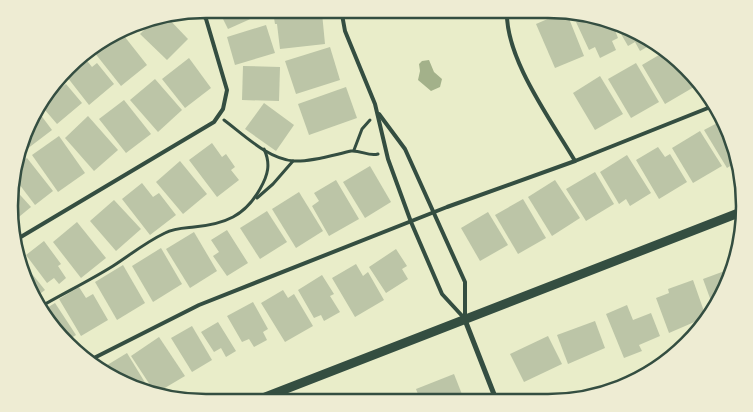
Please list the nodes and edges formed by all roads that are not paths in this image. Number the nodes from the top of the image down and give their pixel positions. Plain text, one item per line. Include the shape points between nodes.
1 (205, 18) edge
2 (343, 18) edge
3 (506, 18) edge
4 (708, 108) edge
5 (377, 112) junction
6 (576, 161) junction
7 (433, 212) junction
8 (735, 214) edge
9 (411, 222) junction
10 (20, 237) edge
11 (465, 320) junction
12 (94, 358) edge
13 (273, 394) edge
14 (494, 394) edge

1 - 10 lane via 227,90 223,109 214,122
2 - 5 lane
3 - 6 lane via 515,58
4 - 6 lane
5 - 7 lane via 404,149
5 - 9 lane via 386,152
6 - 7 lane
7 - 9 lane
7 - 11 lane via 465,282
8 - 11 street
9 - 11 lane via 442,294
9 - 12 lane via 199,305
11 - 13 street
11 - 14 street

